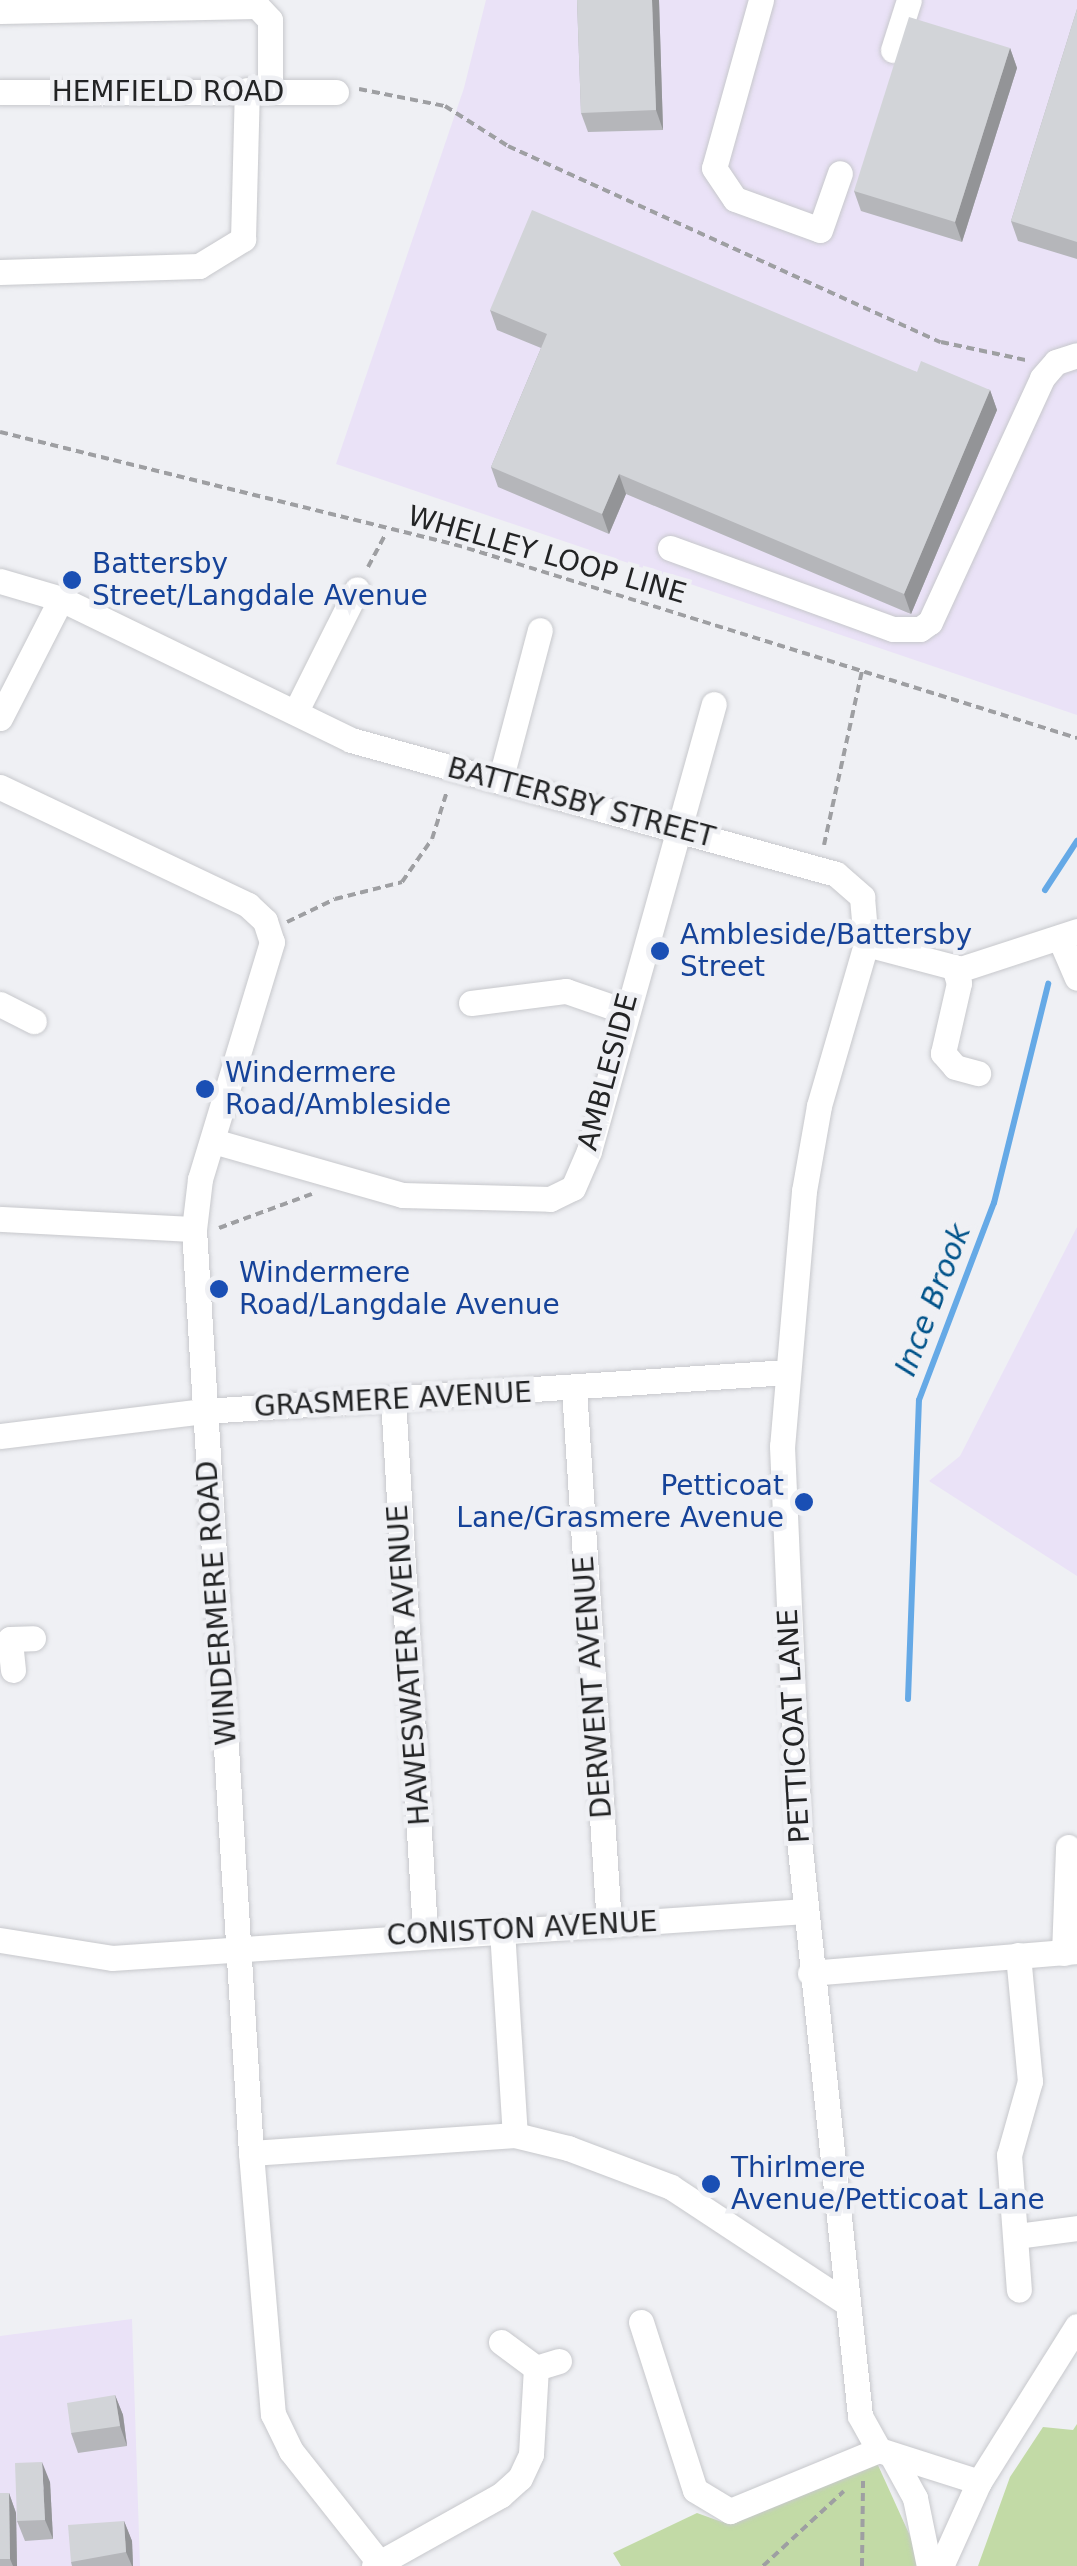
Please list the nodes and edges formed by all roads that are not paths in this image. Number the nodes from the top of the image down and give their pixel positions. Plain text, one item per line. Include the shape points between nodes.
1 (760, 0) edge
2 (909, 0) edge
3 (0, 11) edge
4 (893, 50) dead end
5 (259, 91) junction
6 (0, 92) edge
7 (336, 92) road end
8 (840, 173) dead end
9 (0, 272) edge
10 (1066, 358) edge
11 (670, 548) dead end
12 (0, 581) edge
13 (357, 588) dead end
14 (61, 599) junction
15 (540, 630) dead end
16 (714, 704) dead end
17 (296, 711) junction
18 (0, 718) edge
19 (500, 781) junction
20 (0, 787) edge
21 (677, 830) junction
22 (862, 898) joint
23 (1069, 936) edge
24 (866, 944) junction
25 (954, 967) junction
26 (1077, 978) edge
27 (0, 1004) edge
28 (471, 1004) dead end
29 (624, 1011) junction
30 (34, 1021) dead end
31 (978, 1074) dead end
32 (213, 1141) junction
33 (0, 1219) edge
34 (194, 1228) junction
35 (788, 1372) junction
36 (574, 1389) junction
37 (393, 1400) junction
38 (205, 1411) junction
39 (0, 1436) edge
40 (14, 1639) edge
41 (12, 1670) dead end
42 (1068, 1847) dead end
43 (805, 1911) junction
44 (609, 1926) junction
45 (502, 1930) junction
46 (426, 1932) junction
47 (0, 1940) edge
48 (239, 1949) junction
49 (1070, 1952) edge
50 (1018, 1954) junction
51 (810, 1973) junction
52 (515, 2135) junction
53 (251, 2153) junction
54 (1077, 2228) edge
55 (1017, 2236) junction
56 (1019, 2290) dead end
57 (844, 2301) junction
58 (641, 2322) dead end
59 (1077, 2326) edge
60 (501, 2342) dead end
61 (885, 2453) junction
62 (979, 2482) junction
63 (916, 2498) junction
64 (960, 2516) junction
65 (375, 2563) edge
66 (929, 2566) edge
67 (941, 2566) edge

1 - 8 street via 714,168 735,199 820,230
2 - 4 street
3 - 5 street via 257,6 270,20
5 - 6 street, HEMFIELD ROAD
5 - 7 street, HEMFIELD ROAD
5 - 9 street via 243,240 199,266
10 - 11 street via 1042,378 930,622 920,630 893,629
12 - 14 street, BATTERSBY STREET
13 - 17 street
14 - 17 street, BATTERSBY STREET
14 - 18 street
15 - 19 street
16 - 21 street, AMBLESIDE
17 - 19 street, BATTERSBY STREET via 350,740
19 - 21 street, BATTERSBY STREET
20 - 32 street, WINDERMERE ROAD via 248,905 265,921 271,955
21 - 22 street, BATTERSBY STREET via 820,870 851,884
21 - 29 street, AMBLESIDE
22 - 24 street, PETTICOAT LANE
23 - 25 street
23 - 26 street
24 - 25 street
24 - 35 street, PETTICOAT LANE via 820,1106 804,1192
25 - 31 street via 959,983 943,1053 954,1067
27 - 30 street
28 - 29 street via 566,990
29 - 32 street, AMBLESIDE via 589,1152 573,1188 550,1198 402,1196
32 - 34 street, WINDERMERE ROAD
33 - 34 street
34 - 38 street, WINDERMERE ROAD
35 - 36 street, GRASMERE AVENUE
35 - 43 street, PETTICOAT LANE via 784,1515
36 - 37 street, GRASMERE AVENUE
36 - 44 street, DERWENT AVENUE
37 - 38 street, GRASMERE AVENUE
37 - 46 street, HAWESWATER AVENUE
38 - 39 street, GRASMERE AVENUE
38 - 48 street, WINDERMERE ROAD
40 - 41 street
42 - 49 street
43 - 44 street, CONISTON AVENUE
43 - 51 street, PETTICOAT LANE
44 - 45 street, CONISTON AVENUE
45 - 46 street, CONISTON AVENUE
45 - 52 street
46 - 48 street, CONISTON AVENUE
47 - 48 street, CONISTON AVENUE via 112,1958
48 - 53 street, WINDERMERE ROAD
49 - 50 street
50 - 51 street
50 - 55 street via 1030,2081 1009,2154
51 - 57 street, PETTICOAT LANE
52 - 53 street
52 - 57 street via 670,2187
53 - 65 street, WINDERMERE ROAD via 272,2414 291,2452
54 - 55 street
55 - 56 street
57 - 61 street, PETTICOAT LANE via 860,2416
58 - 61 street via 694,2490 730,2511
59 - 62 street
60 - 65 street via 548,2364 520,2478 501,2496
61 - 62 street
61 - 63 street, PETTICOAT LANE
62 - 64 street
63 - 64 street
63 - 66 street, PETTICOAT LANE
64 - 67 street

